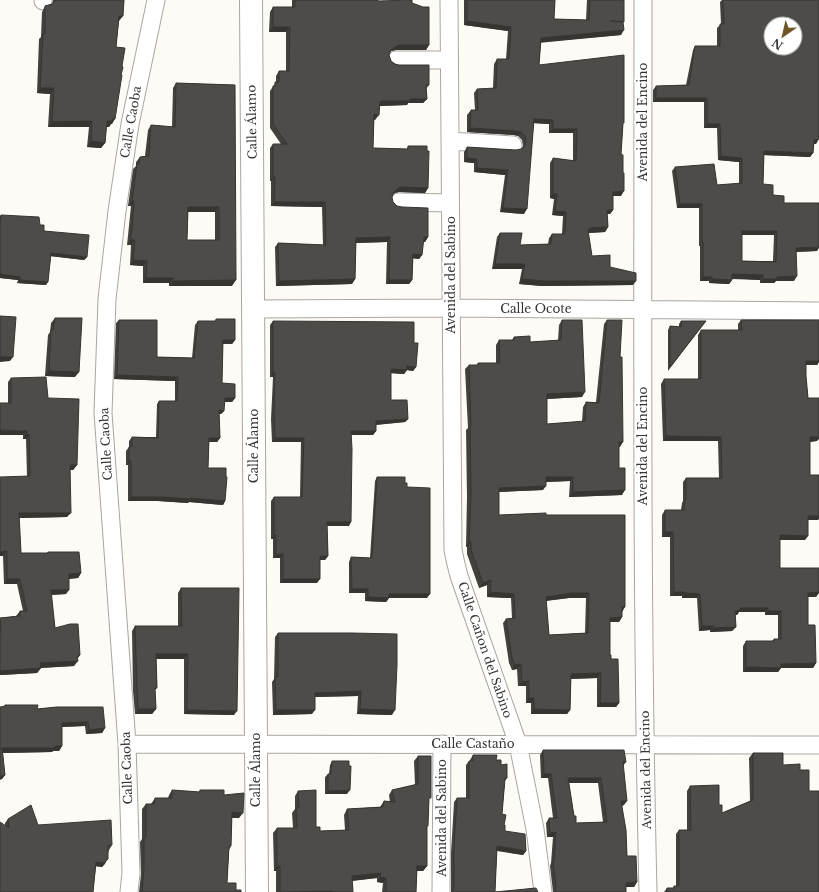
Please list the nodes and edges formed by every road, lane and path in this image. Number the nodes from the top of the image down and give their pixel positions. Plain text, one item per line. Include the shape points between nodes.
1 (156, 0) edge
2 (251, 0) edge
3 (449, 0) edge
4 (643, 0) edge
5 (396, 60) dead end
6 (449, 60) junction
7 (450, 141) junction
8 (513, 145) dead end
9 (399, 202) dead end
10 (450, 203) junction
11 (451, 308) junction
12 (254, 309) junction
13 (642, 309) junction
14 (819, 311) edge
15 (453, 550) joint
16 (127, 744) junction
17 (256, 744) junction
18 (442, 744) junction
19 (518, 744) junction
20 (645, 744) junction
21 (819, 745) edge
22 (129, 892) edge
23 (257, 892) edge
24 (441, 892) edge
25 (543, 892) edge
26 (648, 892) edge

1 - 16 street, Calle Caoba via 130,124 107,300 103,413
2 - 12 main road, Calle Álamo
3 - 6 street, Avenida del Sabino
4 - 13 street, Avenida del Encino
5 - 6 street
6 - 7 street, Avenida del Sabino
7 - 8 street
7 - 10 street, Avenida del Sabino
9 - 10 street
10 - 11 street, Avenida del Sabino
11 - 12 street, Calle Ocote
11 - 13 street, Calle Ocote
11 - 15 street, Avenida del Sabino
12 - 17 main road, Calle Álamo
13 - 14 street, Calle Ocote
13 - 20 street, Avenida del Encino
15 - 19 street, Calle Cañon del Sabino via 459,576
16 - 17 street, Calle Castaño
16 - 22 street, Calle Caoba via 131,873
17 - 18 street, Calle Castaño
17 - 23 main road, Calle Álamo
18 - 19 street, Calle Castaño
18 - 24 street, Avenida del Sabino
19 - 20 street, Calle Castaño
19 - 25 street, Calle Cañon del Sabino via 535,829
20 - 21 street, Calle Castaño
20 - 26 street, Avenida del Encino

